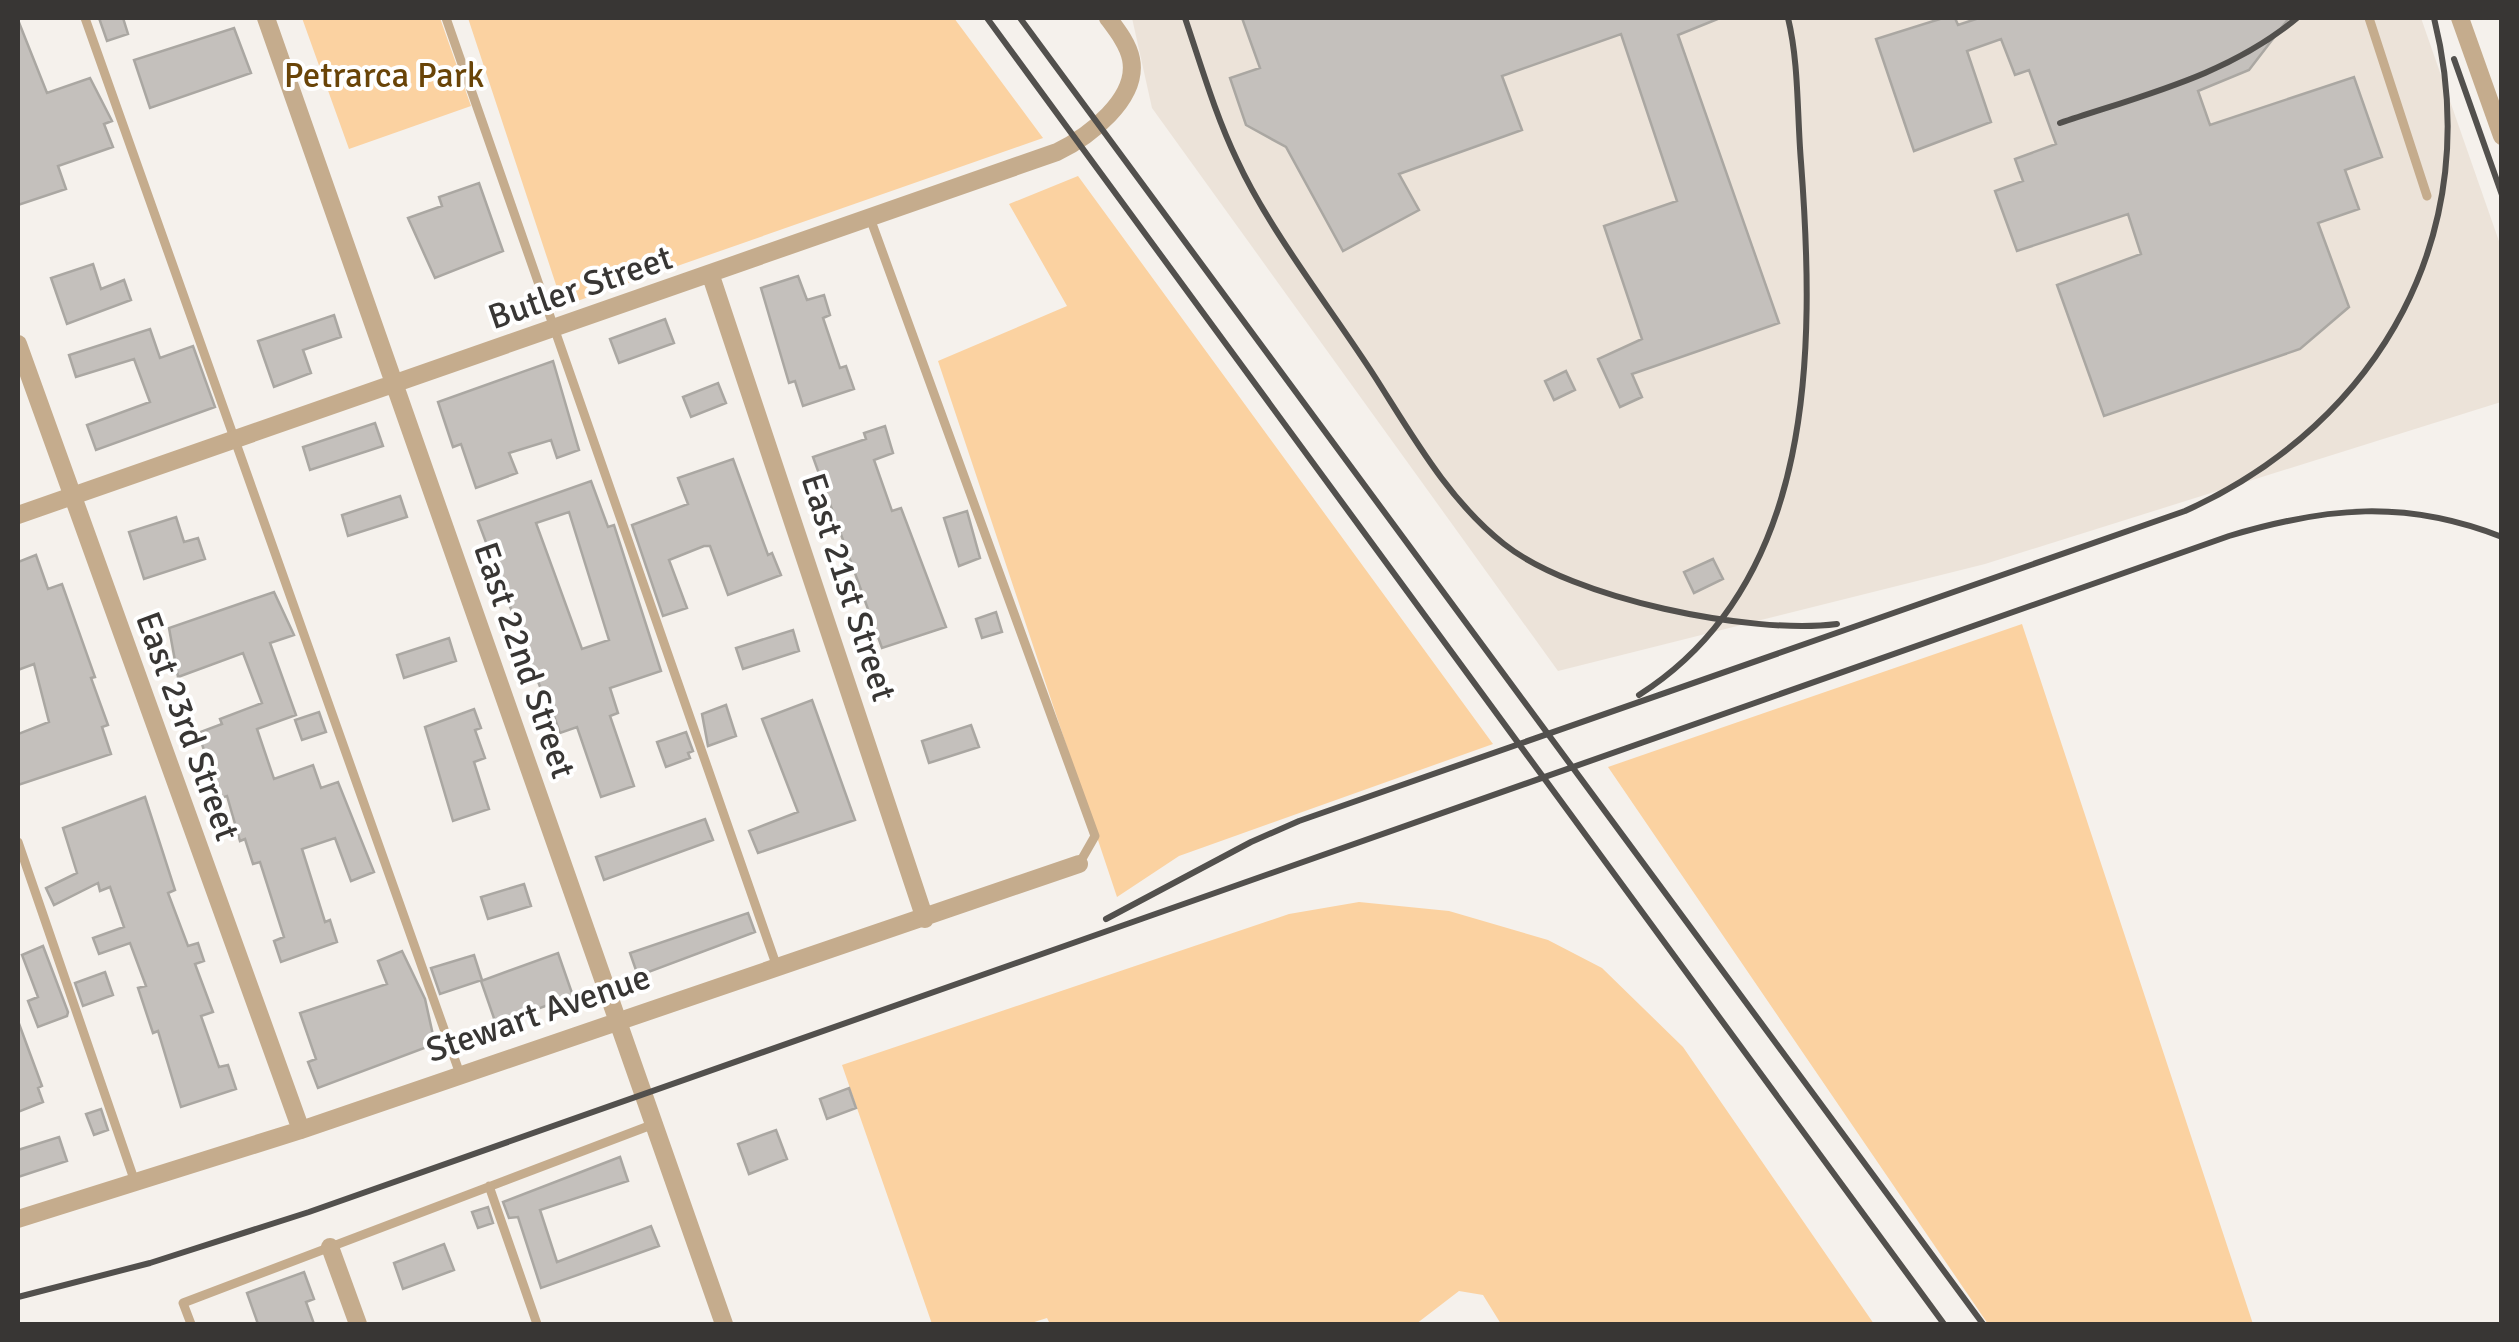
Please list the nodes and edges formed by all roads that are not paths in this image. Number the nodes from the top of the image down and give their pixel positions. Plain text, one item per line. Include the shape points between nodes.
1 (85, 18) edge
2 (266, 18) edge
3 (446, 18) edge
4 (1108, 18) edge
5 (2370, 18) edge
6 (2460, 18) edge
7 (2502, 136) edge
8 (2427, 196) dead end
9 (870, 218) junction
10 (712, 276) junction
11 (554, 330) junction
12 (18, 344) edge
13 (394, 386) junction
14 (233, 441) junction
15 (70, 496) junction
16 (18, 515) edge
17 (18, 842) edge
18 (1079, 864) joint
19 (925, 918) junction
20 (777, 967) junction
21 (616, 1020) junction
22 (460, 1074) junction
23 (654, 1124) junction
24 (301, 1130) junction
25 (135, 1182) junction
26 (490, 1186) junction
27 (18, 1219) edge
28 (330, 1247) junction
29 (190, 1324) edge
30 (358, 1324) edge
31 (538, 1324) edge
32 (724, 1324) edge

1 - 14 lane
2 - 13 street, East 22nd Street
3 - 11 lane
4 - 9 street, Butler Street via 1131,56 1132,73 1117,106 1070,146
5 - 8 lane
6 - 7 street
9 - 10 street, Butler Street
9 - 18 lane via 1095,836
10 - 11 street, Butler Street
10 - 19 street, East 21st Street
11 - 13 street, Butler Street
11 - 20 lane
12 - 15 street, East 23rd Street
13 - 14 street, Butler Street
13 - 21 street, East 22nd Street
14 - 15 street, Butler Street
14 - 22 lane
15 - 16 street, Butler Street
15 - 24 street, East 23rd Street
17 - 25 lane
18 - 19 street, Stewart Avenue
19 - 20 street, Stewart Avenue
20 - 21 street, Stewart Avenue
21 - 22 street, Stewart Avenue
21 - 23 street, East 22nd Street
22 - 24 street, Stewart Avenue
23 - 26 lane
23 - 32 street, East 22nd Street
24 - 25 street, Stewart Avenue
25 - 27 street, Stewart Avenue
26 - 28 lane
26 - 31 lane
28 - 29 lane via 183,1303
28 - 30 street

